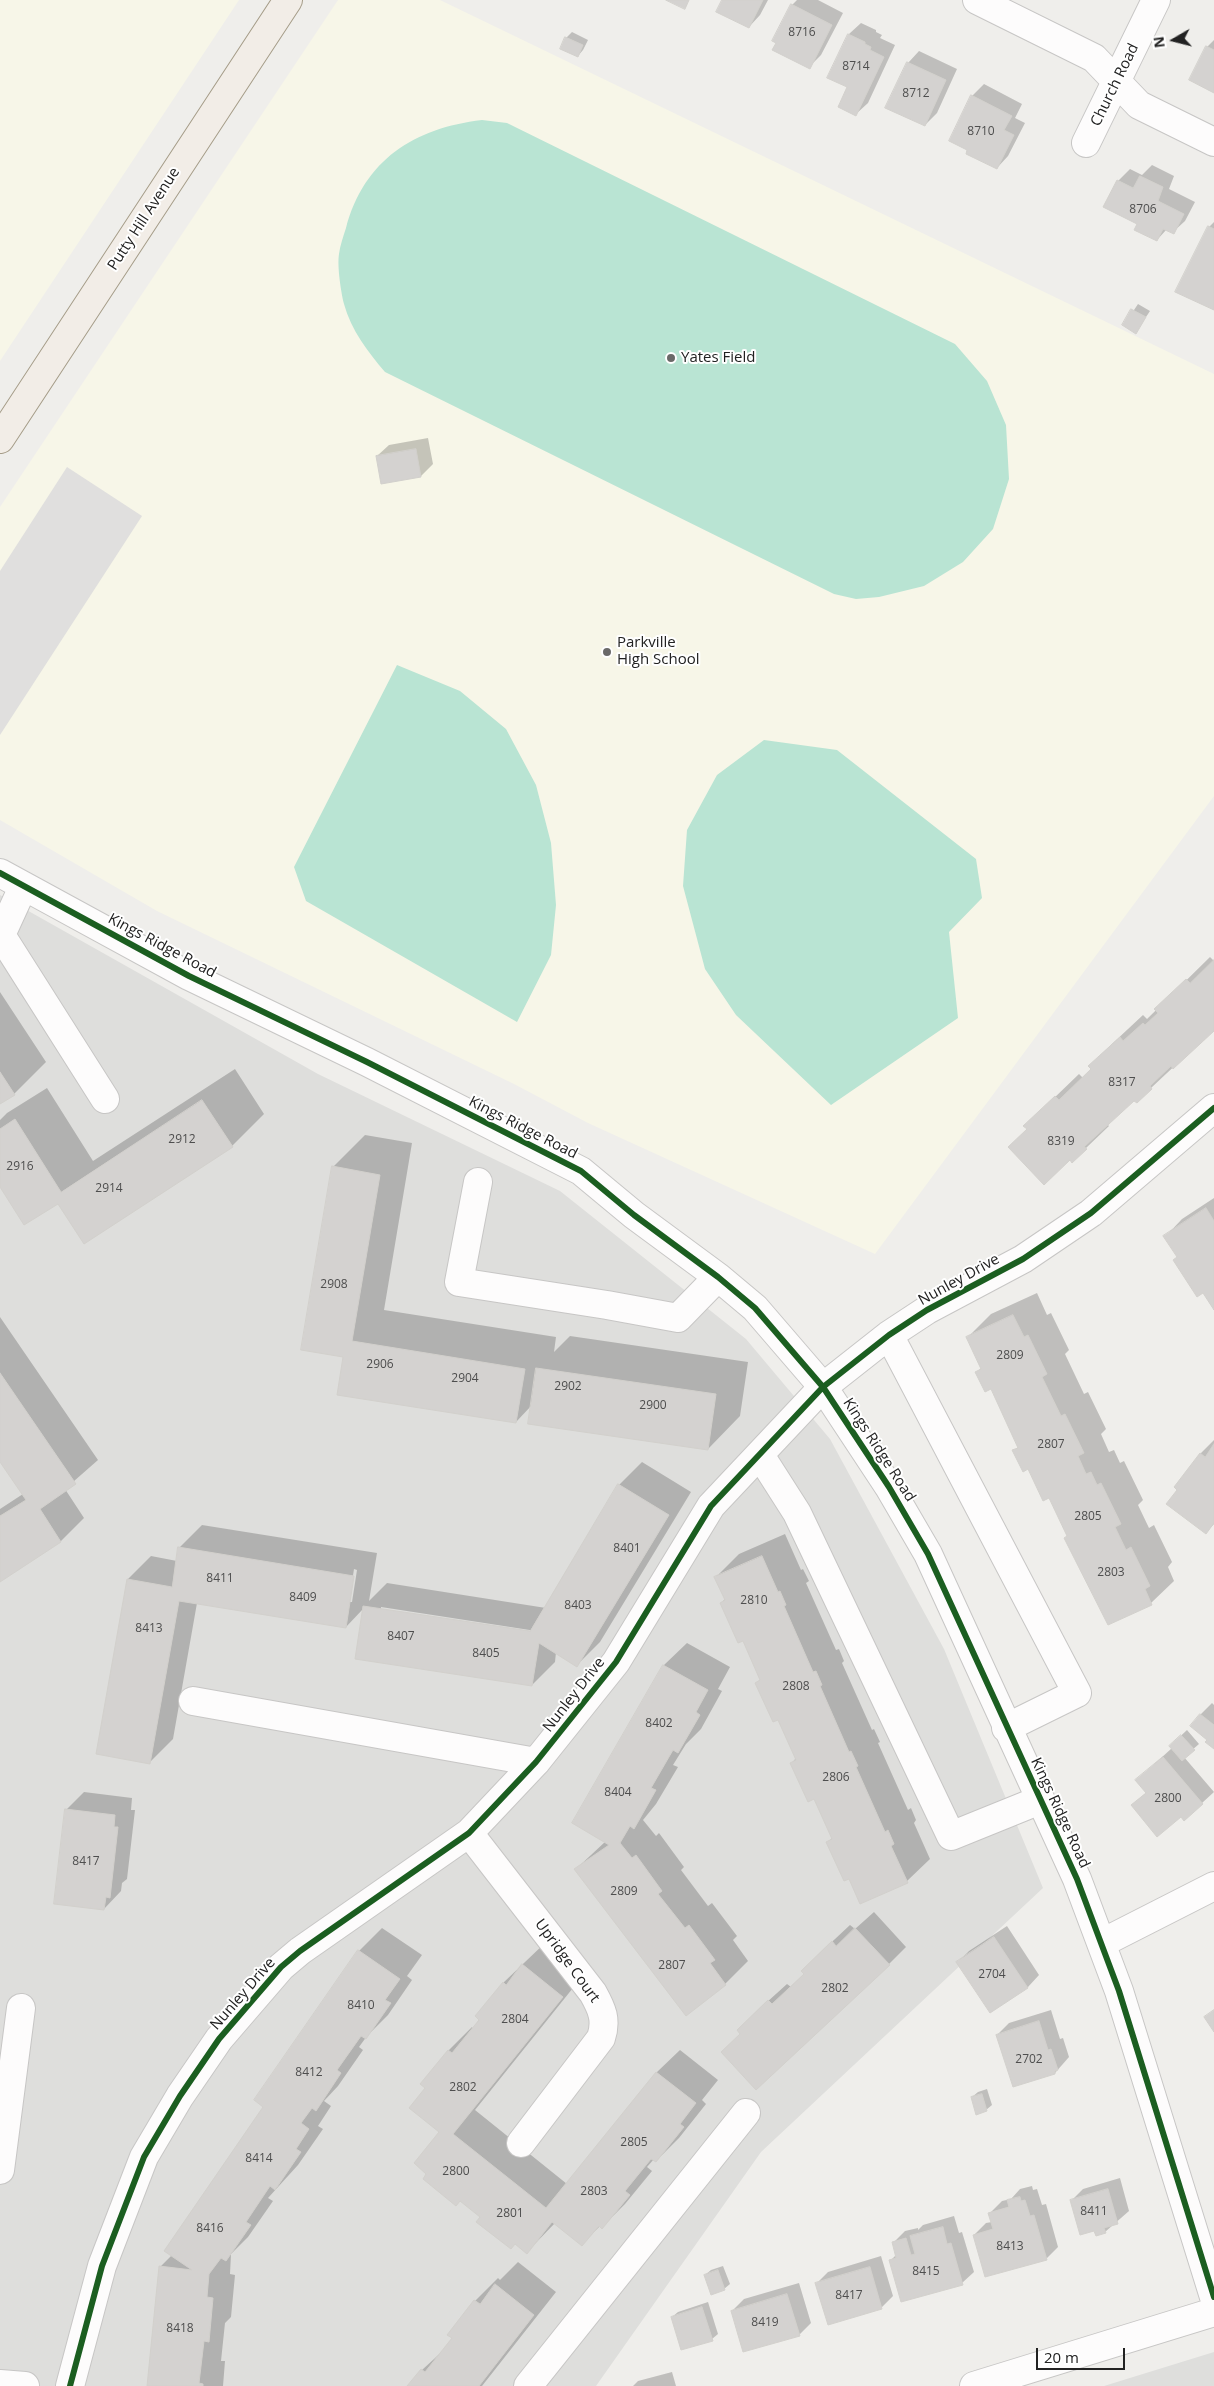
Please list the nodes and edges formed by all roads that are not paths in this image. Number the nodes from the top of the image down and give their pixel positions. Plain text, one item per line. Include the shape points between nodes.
1 (288, 0) edge
2 (977, 0) edge
3 (1156, 0) edge
4 (1116, 82) junction
5 (1214, 142) edge
6 (1086, 143) dead end
7 (0, 439) edge
8 (0, 873) edge
9 (23, 887) junction
10 (105, 1099) dead end
11 (1213, 1111) edge
12 (478, 1182) dead end
13 (718, 1277) junction
14 (889, 1335) junction
15 (823, 1387) junction
16 (760, 1455) junction
17 (193, 1701) dead end
18 (1006, 1728) junction
19 (536, 1762) junction
20 (1040, 1800) junction
21 (469, 1833) junction
22 (1214, 1886) edge
23 (1102, 1943) junction
24 (21, 2008) dead end
25 (746, 2113) dead end
26 (521, 2143) dead end
27 (0, 2170) edge
28 (1214, 2298) edge
29 (1214, 2312) edge
30 (0, 2384) edge
31 (25, 2386) edge
32 (70, 2386) edge
33 (528, 2386) edge
34 (974, 2386) edge

1 - 7 main road, Putty Hill Avenue
2 - 4 street via 1094,58
3 - 4 street, Church Road
4 - 5 street via 1139,105
4 - 6 street, Church Road
8 - 9 street, Kings Ridge Road
9 - 10 street via 1,935
9 - 13 street, Kings Ridge Road via 190,976 581,1171
11 - 14 street, Nunley Drive via 1091,1213 1045,1246 927,1310
12 - 13 street via 460,1282 678,1318
13 - 15 street, Kings Ridge Road via 755,1308
14 - 15 street, Nunley Drive
14 - 18 street via 1077,1694
15 - 16 street, Nunley Drive
15 - 18 street, Kings Ridge Road via 889,1487 928,1554
16 - 19 street, Nunley Drive via 711,1506 616,1662
16 - 20 street via 798,1513 951,1836
17 - 19 street
18 - 20 street, Kings Ridge Road
19 - 21 street, Nunley Drive
20 - 23 street, Kings Ridge Road via 1077,1879
21 - 26 street, Upridge Court via 593,1993 604,2013 605,2026 601,2038
21 - 32 street, Nunley Drive via 300,1951 281,1967 219,2039 144,2157 102,2266
22 - 23 street
23 - 28 street, Kings Ridge Road
24 - 27 street
25 - 33 street
29 - 34 street
30 - 31 street

